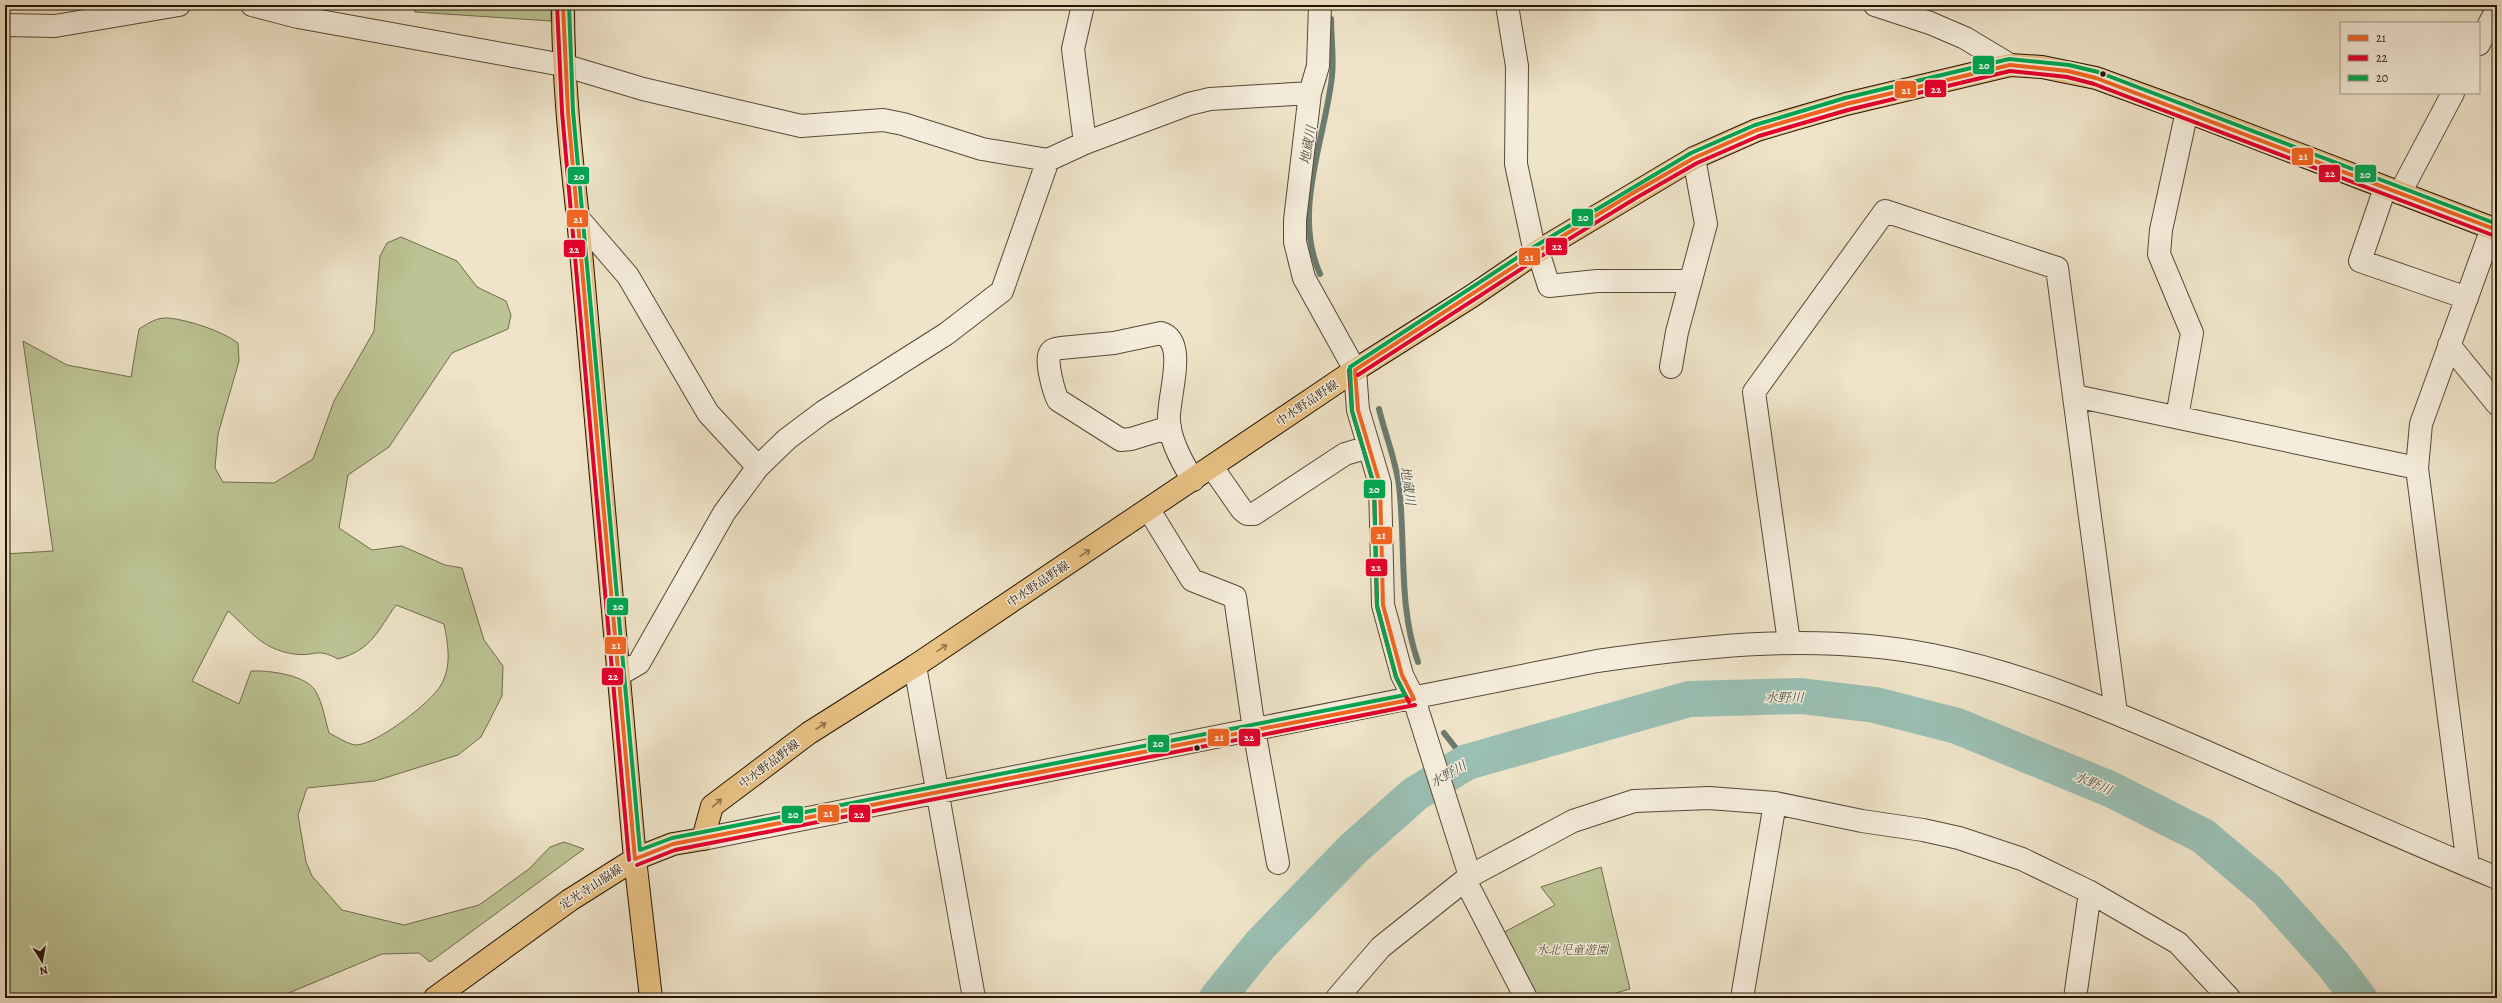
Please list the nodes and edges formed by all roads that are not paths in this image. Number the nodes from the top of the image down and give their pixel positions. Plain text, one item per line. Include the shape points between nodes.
1 (179, 5) edge
2 (252, 5) edge
3 (563, 5) edge
4 (1083, 5) edge
5 (1320, 5) edge
6 (1507, 5) edge
7 (1875, 5) edge
8 (2497, 10) edge
9 (1930, 14) edge
10 (5, 25) edge
11 (2480, 42) edge
12 (563, 65) junction
13 (2010, 65) junction
14 (1310, 92) junction
15 (2452, 94) edge
16 (2187, 111) junction
17 (1085, 143) junction
18 (1694, 158) junction
19 (1048, 160) junction
20 (2393, 190) junction
21 (578, 218) junction
22 (2494, 229) edge
23 (1535, 254) junction
24 (1691, 281) junction
25 (2466, 298) junction
26 (2450, 345) junction
27 (1671, 367) dead end
28 (1355, 370) junction
29 (2075, 396) junction
30 (2497, 404) edge
31 (2177, 418) junction
32 (1170, 427) junction
33 (1369, 446) junction
34 (758, 467) junction
35 (1212, 467) junction
36 (2417, 468) junction
37 (1193, 480) junction
38 (1149, 510) junction
39 (1789, 642) junction
40 (915, 666) junction
41 (620, 674) junction
42 (1414, 699) junction
43 (2116, 713) junction
44 (1254, 730) junction
45 (937, 792) junction
46 (1775, 803) junction
47 (703, 839) junction
48 (635, 859) junction
49 (1278, 863) dead end
50 (2468, 866) junction
51 (1467, 871) junction
52 (2497, 878) edge
53 (2090, 892) junction
54 (435, 998) edge
55 (651, 998) edge
56 (974, 998) edge
57 (1337, 998) edge
58 (1526, 998) edge
59 (1742, 998) edge
60 (2075, 998) edge
61 (2229, 998) edge

1 - 10 street via 55,26
2 - 12 street via 298,17
3 - 12 main road
4 - 17 street via 1074,48
5 - 14 street via 1318,66
6 - 23 street via 1517,66 1516,164
7 - 9 street
8 - 11 street
9 - 13 street
12 - 19 street via 643,88 801,126 883,120 982,149
12 - 21 main road
13 - 16 main road, 中水野品野線 via 2075,73
13 - 18 main road, 中水野品野線 via 1838,106 1757,130
14 - 17 street via 1210,99 1189,104
14 - 28 street via 1295,220 1295,242 1304,278
15 - 20 street
16 - 20 main road, 中水野品野線
16 - 31 street via 2161,230 2159,254 2192,333
17 - 19 street
18 - 23 main road, 中水野品野線
18 - 24 street via 1706,224
19 - 34 street via 1002,291 946,334 823,412
20 - 22 main road, 中水野品野線
20 - 25 street via 2360,261
21 - 34 street via 628,276 708,412
21 - 41 main road
22 - 25 street
23 - 24 street via 1541,261 1549,286 1597,281
23 - 28 main road, 中水野品野線
24 - 27 street
25 - 26 street
26 - 30 street
26 - 36 street via 2421,424
28 - 33 street via 1358,410
28 - 35 main road, 中水野品野線
29 - 31 street
29 - 39 street via 2057,268 1886,211 1754,392
29 - 43 street
31 - 36 street
32 - 32 street via 1168,420 1176,355 1167,335 1161,332 1114,343 1061,348 1053,350 1050,354 1048,360 1058,400 1115,438 1131,439
32 - 37 street via 1186,470
33 - 35 street via 1346,454 1254,514 1247,514 1242,510
33 - 42 street via 1380,484 1383,605 1402,675
34 - 41 street via 724,513 639,663
35 - 37 main road, 中水野品野線
36 - 50 street
37 - 38 main road, 中水野品野線
40 -> 38 main road, 中水野品野線
38 - 44 street via 1192,580 1235,597
39 - 42 street via 1696,647 1596,661
39 - 43 street via 1852,645 1932,655 2026,680
40 - 45 street
47 -> 40 main road, 中水野品野線 via 712,806 809,733
41 - 48 main road
42 - 44 street
42 - 51 street
43 - 50 street
44 - 45 street
44 - 49 street
45 - 47 street
45 - 56 street
46 - 51 street via 1709,798 1634,801 1573,821
46 - 53 street via 1959,838 2022,859
46 - 59 street
47 - 48 main road via 673,844
48 - 54 main road, 定光寺山脇線 via 570,900
48 - 55 main road, 定光寺山脇線
50 - 52 street
51 - 57 street via 1382,947
51 - 58 street
53 - 60 street
53 - 61 street via 2178,943

